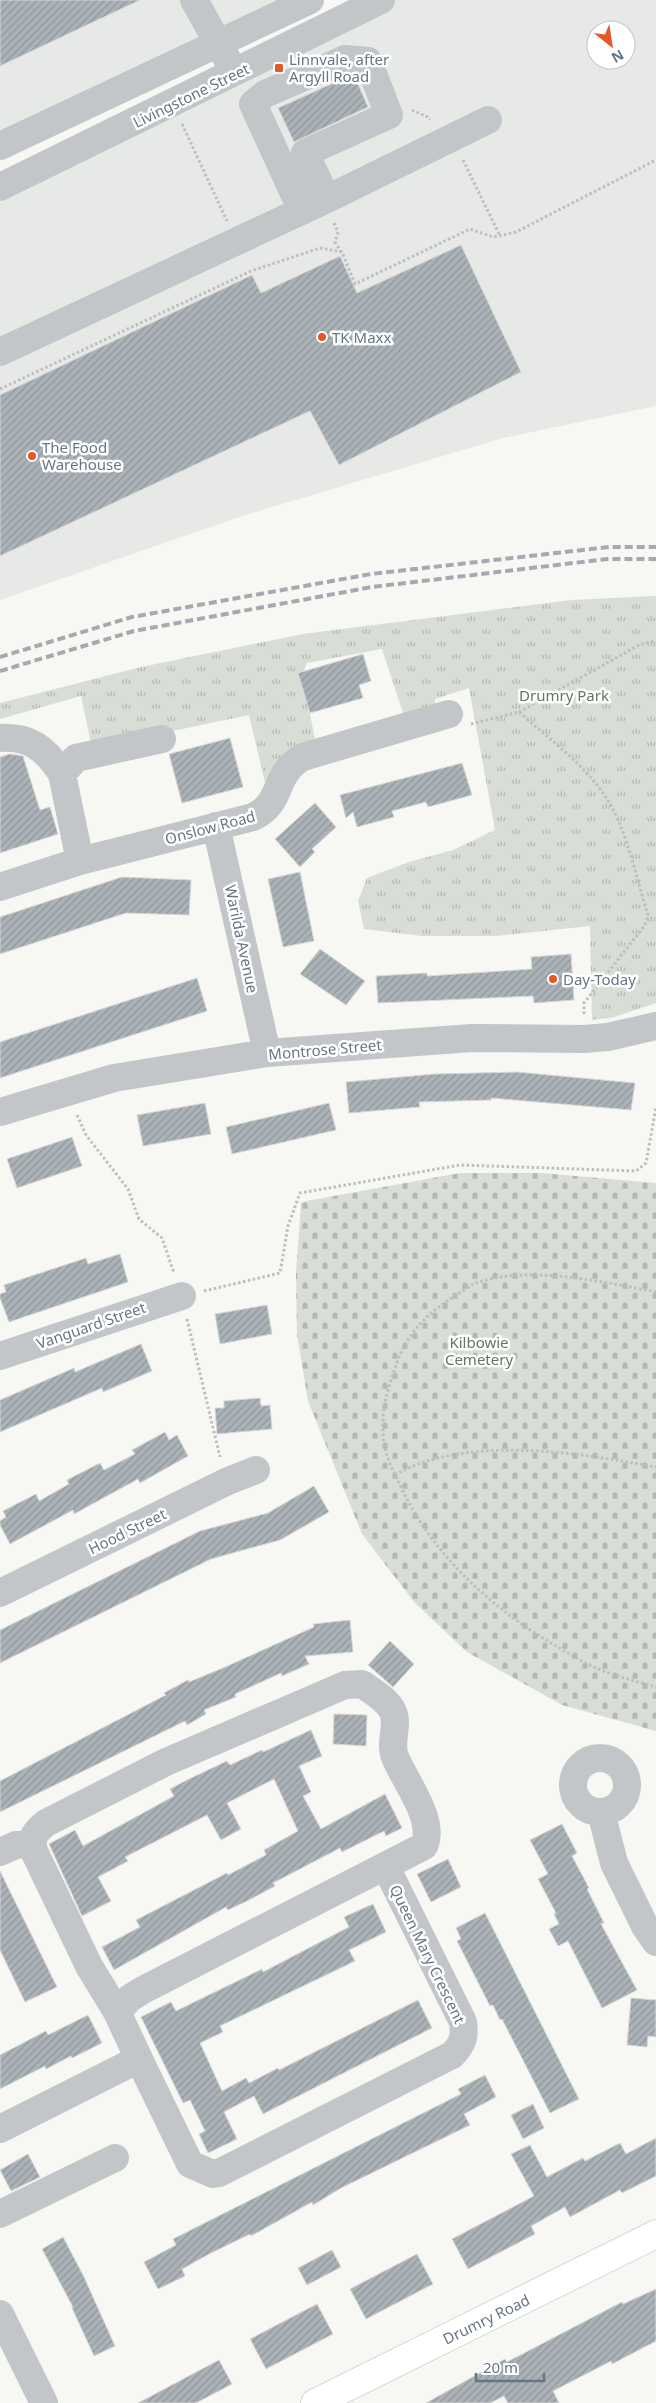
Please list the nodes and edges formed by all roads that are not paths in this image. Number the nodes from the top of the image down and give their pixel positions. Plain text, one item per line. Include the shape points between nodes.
1 (194, 0) edge
2 (310, 0) edge
3 (381, 0) edge
4 (219, 43) junction
5 (234, 74) junction
6 (488, 120) dead end
7 (0, 146) edge
8 (0, 187) edge
9 (328, 199) junction
10 (302, 211) junction
11 (0, 352) edge
12 (449, 714) road end
13 (0, 738) edge
14 (162, 739) dead end
15 (62, 774) junction
16 (216, 826) junction
17 (80, 861) junction
18 (0, 887) edge
19 (656, 1026) edge
20 (267, 1053) junction
21 (0, 1112) edge
22 (182, 1296) road end
23 (0, 1356) edge
24 (256, 1470) dead end
25 (0, 1593) edge
26 (601, 1812) dead end
27 (32, 1843) junction
28 (0, 1852) edge
29 (386, 1867) junction
30 (656, 1942) edge
31 (117, 2012) junction
32 (139, 2059) junction
33 (0, 2129) edge
34 (115, 2158) dead end
35 (0, 2214) edge
36 (656, 2234) edge
37 (0, 2314) edge
38 (44, 2403) edge
39 (315, 2403) edge

1 - 4 street
2 - 4 street
3 - 5 street, Livingstone Street
4 - 5 street
4 - 7 street
5 - 8 street, Livingstone Street
6 - 9 street
9 - 10 street
9 - 10 street via 305,153 389,115 368,61 346,59 265,94 253,104
10 - 11 street
12 - 16 street, Onslow Road via 303,757 291,764 282,776 272,804 264,812
13 - 15 street via 15,737 35,745 50,755
14 - 15 street via 76,758
15 - 17 street
16 - 17 street, Onslow Road
16 - 20 street, Warilda Avenue
17 - 18 street, Onslow Road
19 - 20 street, Montrose Street via 584,1039 472,1038
20 - 21 street, Montrose Street via 114,1078
22 - 23 street, Vanguard Street
24 - 25 street, Hood Street
26 - 30 street via 614,1863
27 - 28 street
27 - 29 street via 37,1830 46,1822 158,1766 354,1683 362,1684 393,1710 392,1750 428,1824 424,1846
27 - 31 street via 89,1966
29 - 31 street, Queen Mary Crescent via 143,1990
29 - 32 street, Queen Mary Crescent via 463,2022 461,2045 452,2055 212,2174 190,2164
31 - 32 street
32 - 33 street
34 - 35 street
36 - 39 main road, Drumry Road
37 - 38 street

